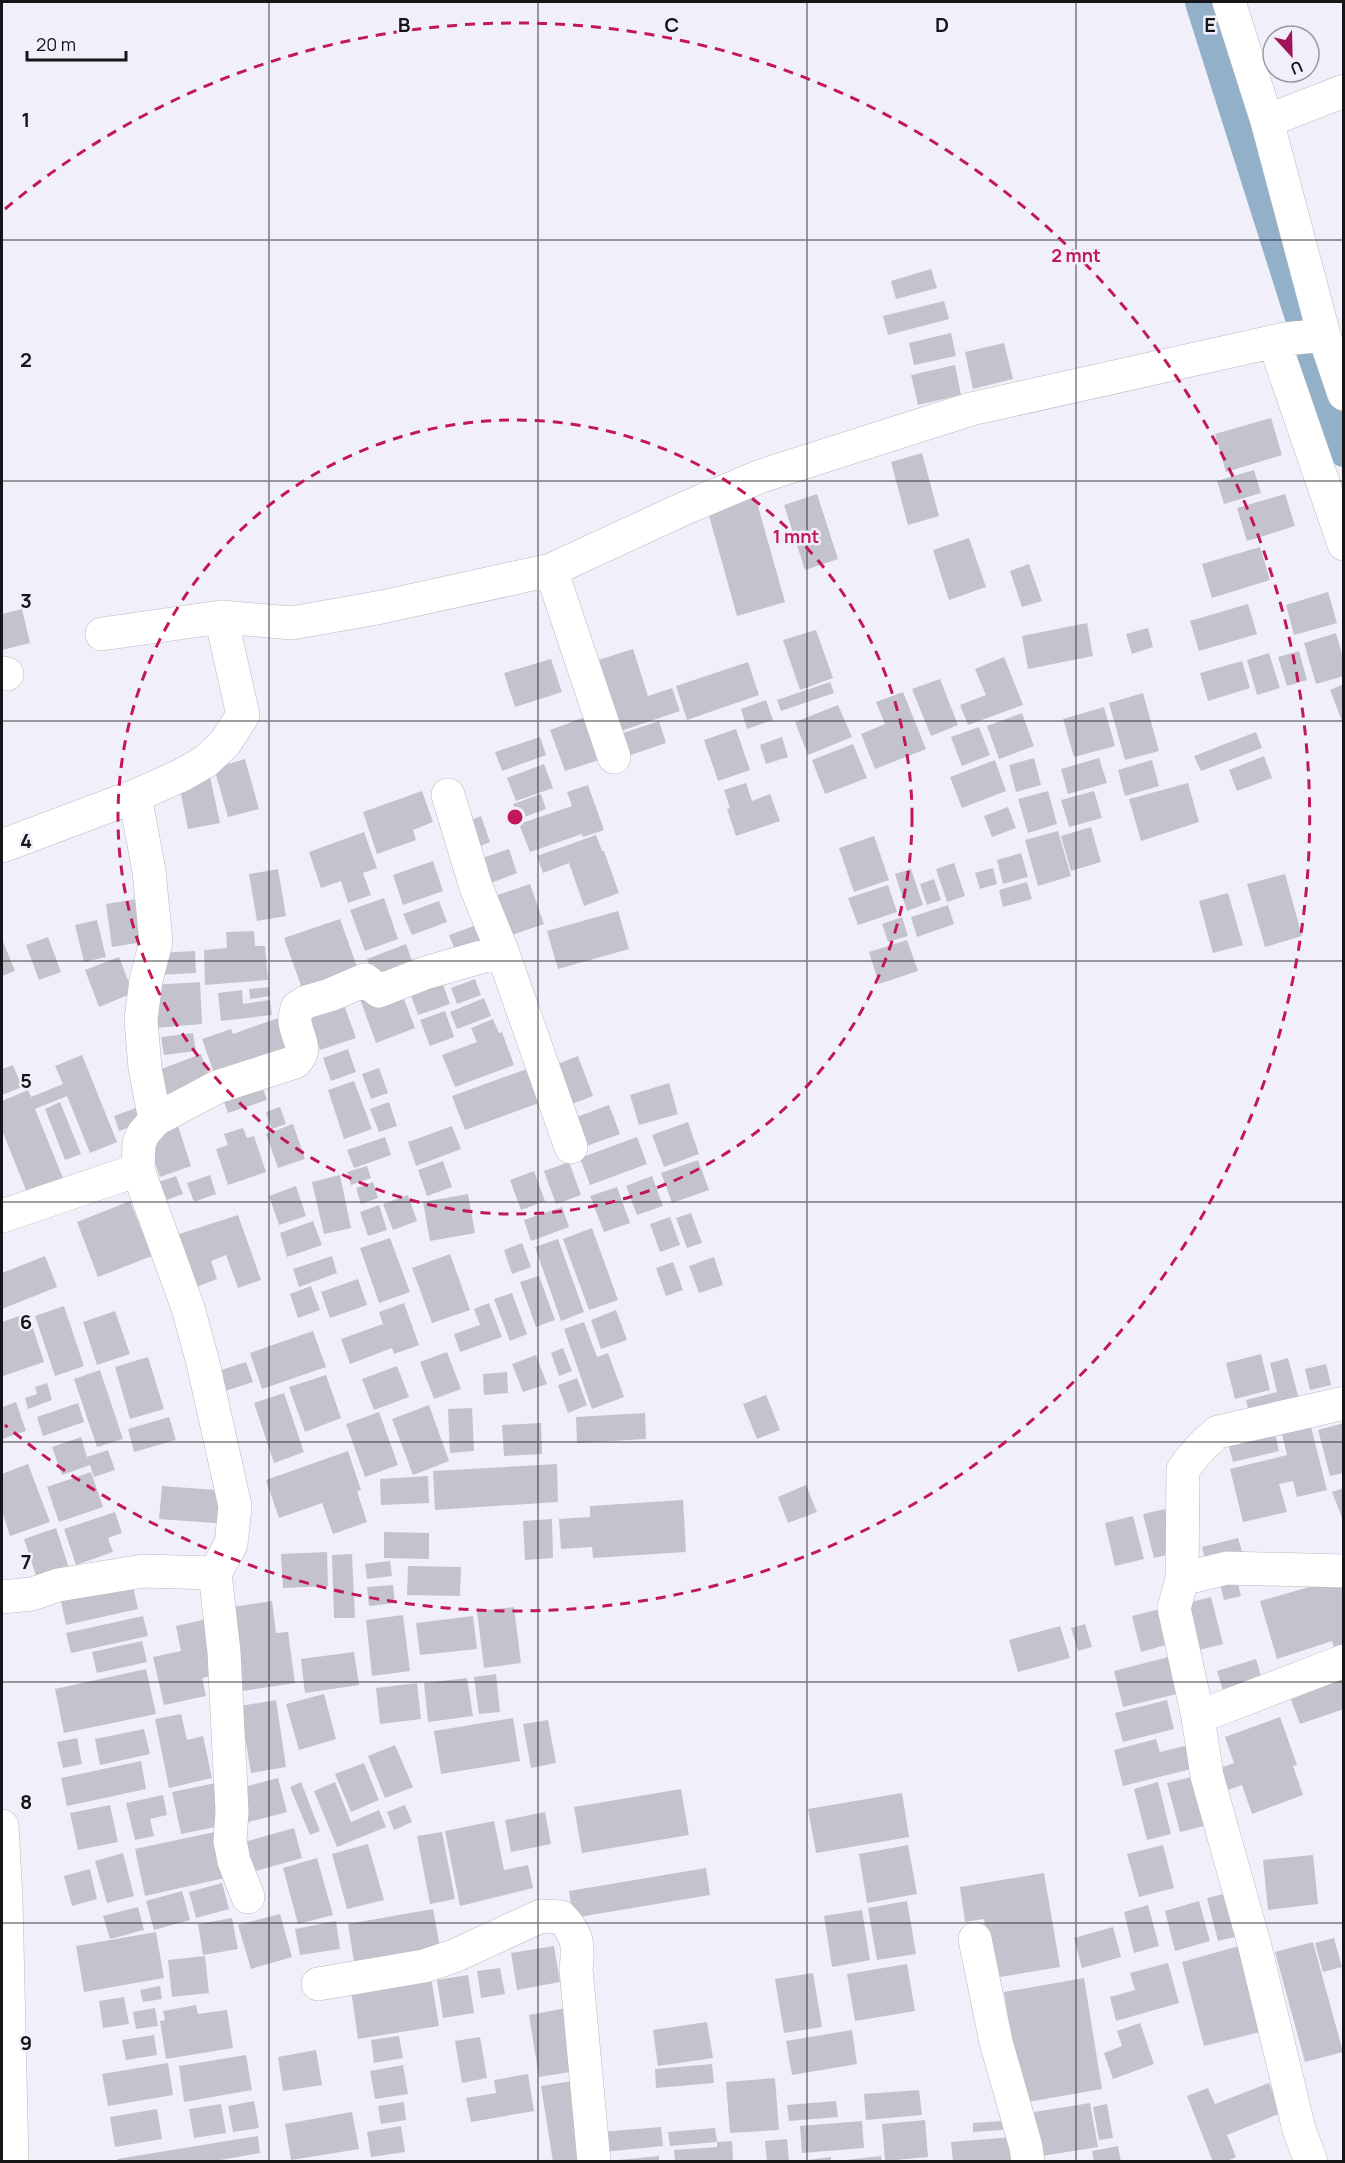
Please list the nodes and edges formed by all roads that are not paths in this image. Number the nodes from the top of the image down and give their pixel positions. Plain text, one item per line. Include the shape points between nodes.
1 (1229, 2) edge
2 (1344, 91) edge
3 (1267, 121) junction
4 (1298, 337) junction
5 (1344, 394) edge
6 (1344, 544) edge
7 (551, 570) junction
8 (221, 617) junction
9 (102, 634) dead end
10 (614, 758) dead end
11 (448, 795) dead end
12 (135, 796) junction
13 (2, 846) edge
14 (502, 951) junction
15 (155, 1120) junction
16 (571, 1147) dead end
17 (138, 1170) junction
18 (2, 1216) edge
19 (1344, 1403) edge
20 (1344, 1571) edge
21 (214, 1573) junction
22 (1182, 1579) junction
23 (2, 1597) edge
24 (1344, 1661) edge
25 (1198, 1717) junction
26 (2, 1826) edge
27 (248, 1898) dead end
28 (975, 1939) dead end
29 (318, 1984) dead end
30 (12, 2162) edge
31 (594, 2162) edge
32 (1028, 2162) edge
33 (1311, 2162) edge

1 - 3 street
2 - 3 street
3 - 4 street
4 - 5 street
4 - 6 street
4 - 7 street via 960,412 761,476
7 - 8 street via 292,623
7 - 10 street
8 - 9 street
8 - 12 street via 243,715 225,743 206,761
11 - 14 street via 476,887
12 - 13 street
12 - 15 street via 149,872 156,942 141,1020
14 - 15 street via 424,973 379,991 365,980 306,1002 297,1008 295,1021 303,1049 295,1062 226,1083
14 - 16 street
15 - 17 street via 139,1144
17 - 18 street
17 - 21 street via 188,1308 235,1506 231,1544
19 - 22 street via 1218,1432 1203,1444 1183,1470
20 - 22 street via 1227,1569
21 - 23 street via 142,1571
21 - 27 street via 224,1652 230,1840
22 - 25 street via 1174,1608
24 - 25 street
25 - 33 street via 1207,1776 1255,1947 1299,2129
26 - 30 street
28 - 32 street via 996,2042
29 - 31 street via 424,1966 542,1916 561,1917 573,1931 578,1952 576,1969

